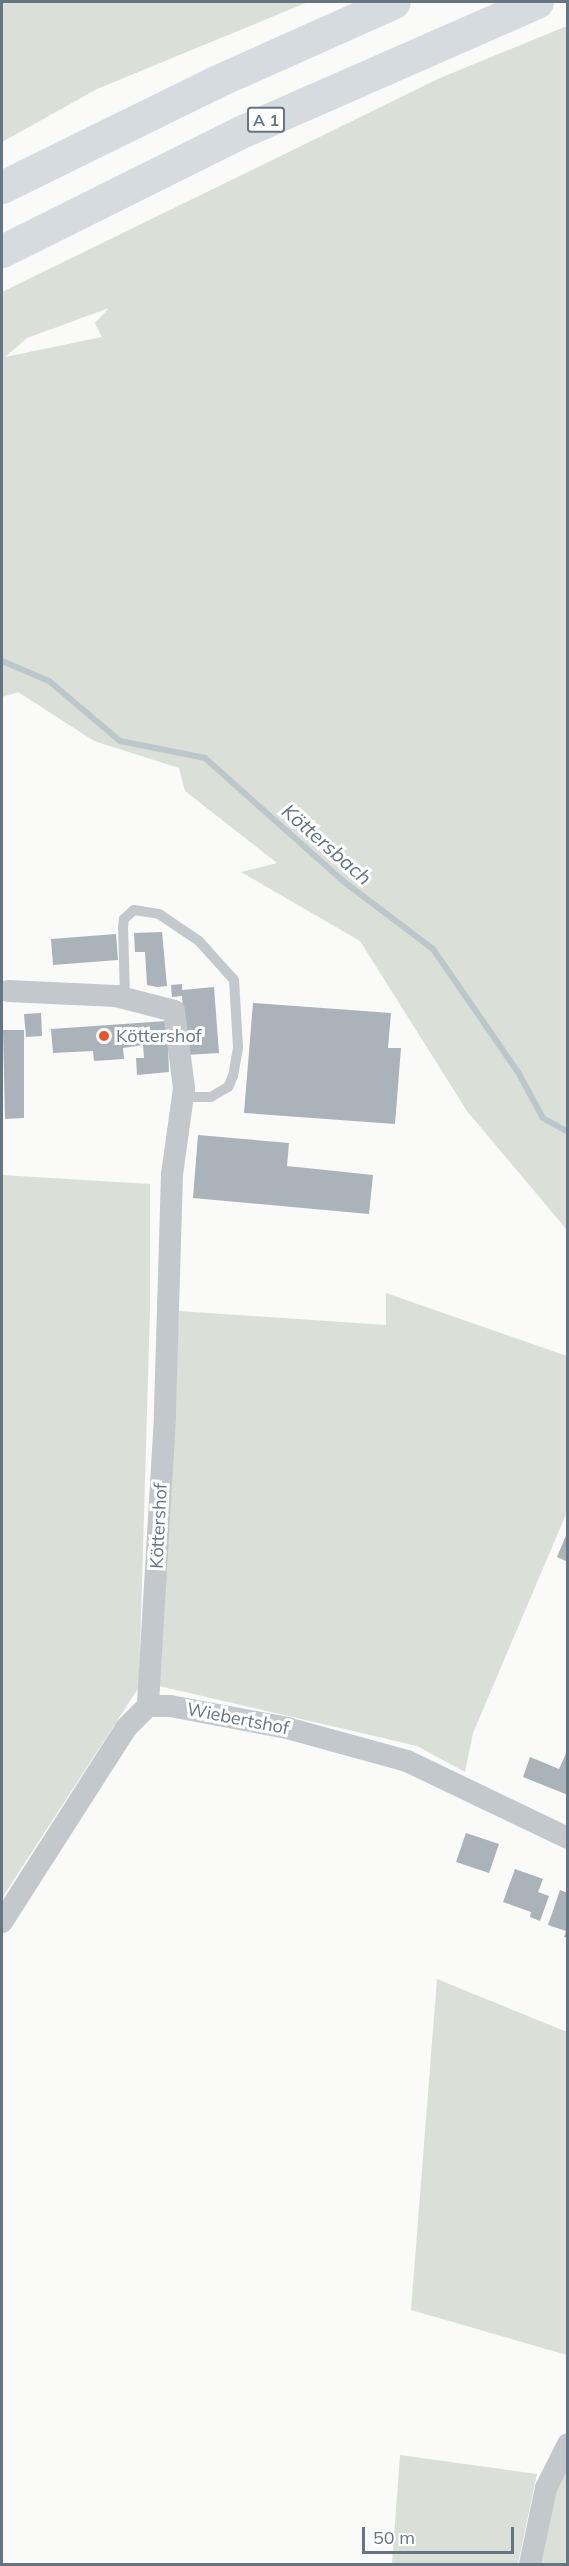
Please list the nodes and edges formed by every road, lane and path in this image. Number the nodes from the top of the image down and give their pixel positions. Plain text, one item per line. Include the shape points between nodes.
1 (394, 2) edge
2 (537, 2) edge
3 (2, 187) edge
4 (2, 251) edge
5 (8, 991) dead end
6 (125, 998) junction
7 (183, 1097) junction
8 (148, 1706) junction
9 (567, 1838) edge
10 (2, 1922) edge
11 (567, 2444) edge
12 (530, 2565) edge

1 - 3 highway via 194,92
2 - 4 highway, A 1 via 243,131
5 - 6 street, Köttershof
6 - 7 street, Köttershof via 174,1011
6 - 7 lane via 123,928 124,919 134,910 159,914 199,941 234,980 238,1048 234,1076 228,1086 211,1097
7 - 8 street, Köttershof via 171,1174 165,1417
8 - 9 street, Wiebertshof via 170,1706 287,1728 407,1761
8 - 10 street via 126,1728
11 - 12 street via 546,2488

